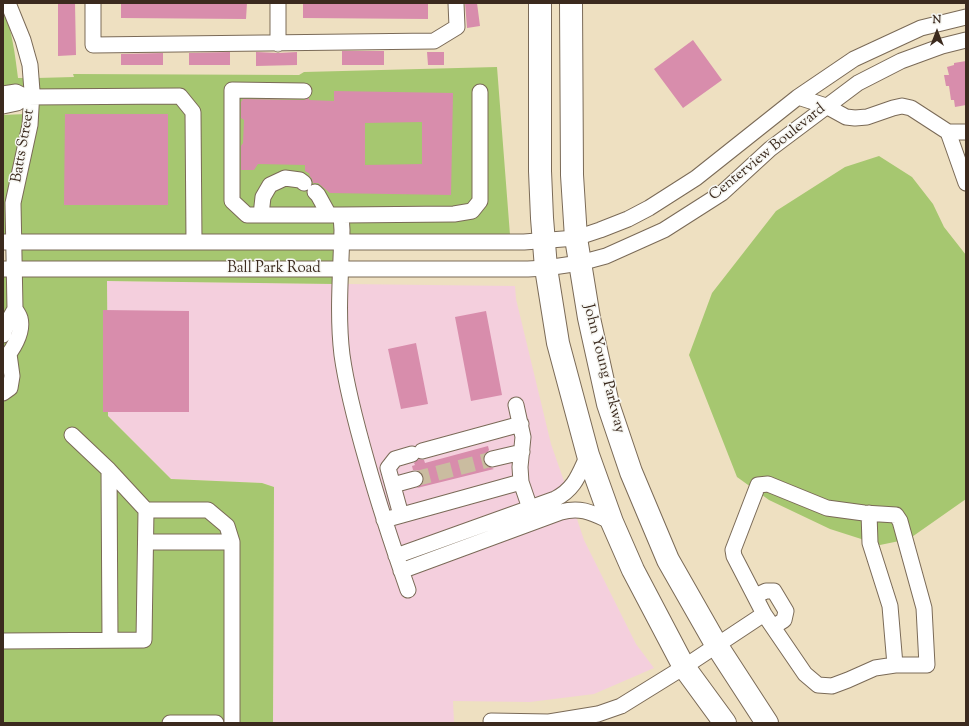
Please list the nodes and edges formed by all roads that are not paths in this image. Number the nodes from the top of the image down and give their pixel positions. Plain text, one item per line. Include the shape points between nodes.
1 (8, 3) edge
2 (93, 3) edge
3 (278, 3) edge
4 (456, 3) edge
5 (540, 3) edge
6 (571, 3) edge
7 (576, 3) edge
8 (966, 17) edge
9 (966, 40) edge
10 (278, 44) junction
11 (571, 63) junction
12 (304, 91) dead end
13 (480, 92) dead end
14 (3, 94) edge
15 (29, 96) junction
16 (798, 97) junction
17 (3, 106) edge
18 (826, 106) junction
19 (948, 132) junction
20 (966, 132) edge
21 (966, 183) edge
22 (261, 215) junction
23 (335, 215) junction
24 (576, 238) junction
25 (544, 241) junction
26 (9, 242) edge
27 (194, 242) junction
28 (342, 242) junction
29 (580, 263) junction
30 (546, 268) junction
31 (9, 269) edge
32 (340, 269) junction
33 (15, 309) junction
34 (3, 335) edge
35 (6, 358) edge
36 (3, 393) edge
37 (516, 405) dead end
38 (521, 424) junction
39 (72, 435) dead end
40 (522, 452) junction
41 (588, 455) junction
42 (492, 459) tunnel mouth
43 (109, 470) junction
44 (415, 479) tunnel mouth
45 (521, 482) junction
46 (393, 485) junction
47 (146, 510) junction
48 (869, 513) junction
49 (401, 515) junction
50 (533, 515) junction
51 (384, 520) junction
52 (612, 522) junction
53 (146, 542) junction
54 (232, 542) junction
55 (396, 556) junction
56 (402, 571) junction
57 (408, 590) dead end
58 (755, 596) junction
59 (764, 614) junction
60 (773, 627) junction
61 (110, 640) junction
62 (3, 641) edge
63 (717, 646) junction
64 (895, 665) junction
65 (684, 667) junction
66 (491, 721) dead end
67 (170, 723) edge
68 (216, 723) edge
69 (232, 723) edge
70 (725, 723) edge
71 (768, 723) edge

1 - 15 street, Batts Street via 30,65
2 - 10 street via 93,45
3 - 10 street
4 - 10 street via 457,27 434,41
5 - 25 highway via 540,171
6 - 11 highway, John Young Parkway
7 - 11 highway
8 - 16 street, Centerview Boulevard via 921,28 854,59
9 - 18 street, Centerview Boulevard via 942,46 901,62 858,83
11 - 24 highway, John Young Parkway via 572,175
12 - 22 street via 232,90 232,201 248,214
13 - 23 street via 480,201 472,211 454,214
14 - 15 street via 16,92
15 - 17 street via 17,103
15 - 26 street, Batts Street via 30,125 13,203
15 - 27 street via 180,96 184,99 193,112
16 - 18 street
16 - 24 street, Centerview Boulevard via 696,178 649,208 628,219
18 - 19 street via 846,117 855,118 902,106 912,108
18 - 29 street, Centerview Boulevard via 770,149 722,193 664,230 606,256
19 - 20 street
19 - 21 street
22 - 23 street
22 - 23 street via 263,198 270,185 285,178 300,180 318,195
23 - 28 street
24 - 25 street, Centerview Boulevard
24 - 29 highway, John Young Parkway
25 - 28 street, Ball Park Road
25 - 30 highway
26 - 27 street, Ball Park Road
26 - 31 street, Batts Street
27 - 28 street, Ball Park Road
28 - 32 street
29 - 30 street, Centerview Boulevard
29 - 63 highway, John Young Parkway via 608,404 631,472 668,560
30 - 32 street, Ball Park Road
30 - 41 highway via 558,343
31 - 32 street, Ball Park Road
31 - 33 street, Batts Street
32 - 51 street via 342,356 349,395
33 - 34 street
33 - 35 street, Batts Street via 20,318 19,334 13,350
35 - 36 street via 12,376 10,388
37 - 38 street
38 - 40 street
38 - 46 street via 394,458 388,468
39 - 43 street
40 - 42 street
40 - 45 street
41 - 50 street via 574,484 565,494
41 - 52 highway
43 - 47 street
43 - 61 street
44 - 46 street
45 - 49 street
45 - 50 street
46 - 49 street
47 - 53 street
47 - 54 street via 208,510 227,526
48 - 58 street via 827,508 768,484 758,485 733,550
48 - 64 street via 870,543 890,606
48 - 64 street via 896,515 900,521 924,608 927,665
49 - 51 street
50 - 52 street via 570,509 584,510
50 - 55 street
50 - 56 street
51 - 55 street
52 - 65 highway
53 - 54 street
53 - 61 street via 144,640
54 - 69 street
55 - 56 street
56 - 57 street
58 - 59 street
58 - 60 street via 766,591 774,591 786,611 784,620
59 - 60 street
59 - 63 street
60 - 64 street via 805,674 818,685 832,686 875,668
61 - 62 street
63 - 65 street
63 - 71 highway, John Young Parkway
65 - 66 street via 621,706 598,714 549,722
65 - 70 highway
67 - 68 street

